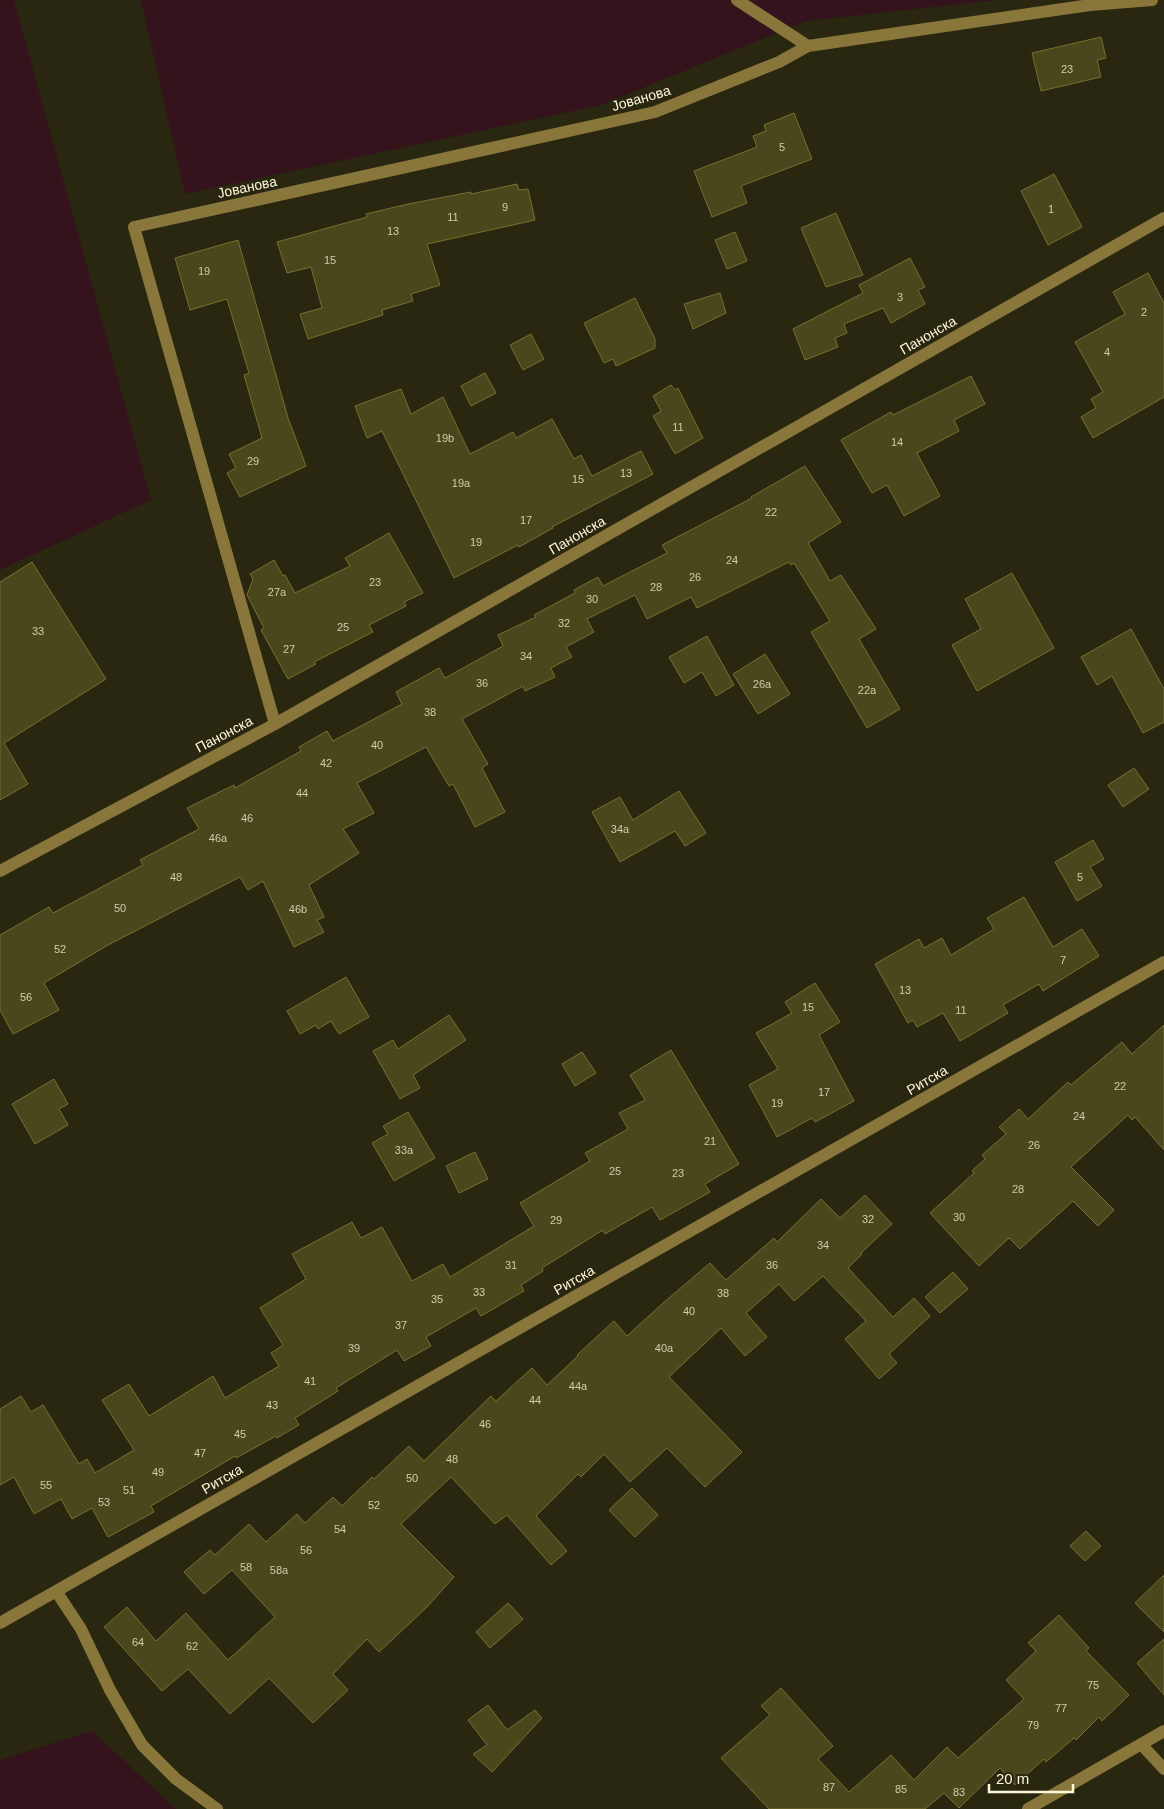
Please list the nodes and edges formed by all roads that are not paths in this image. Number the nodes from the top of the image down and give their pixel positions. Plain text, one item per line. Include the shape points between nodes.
1 (737, 0) edge
2 (1152, 0) edge
3 (808, 46) junction
4 (1164, 218) edge
5 (275, 724) junction
6 (0, 871) edge
7 (1164, 962) edge
8 (56, 1591) junction
9 (0, 1623) edge
10 (1164, 1731) edge
11 (1141, 1744) junction
12 (1164, 1769) edge
13 (217, 1809) edge
14 (1028, 1809) edge

1 - 3 street
2 - 3 street, Јованова via 1090,5
3 - 5 street, Јованова via 778,62 655,112 134,227
4 - 5 street, Панонска
5 - 6 street, Панонска
7 - 8 street, Ритска
8 - 9 street, Ритска
8 - 13 street via 142,1745 176,1779
10 - 11 street
11 - 12 street
11 - 14 street

